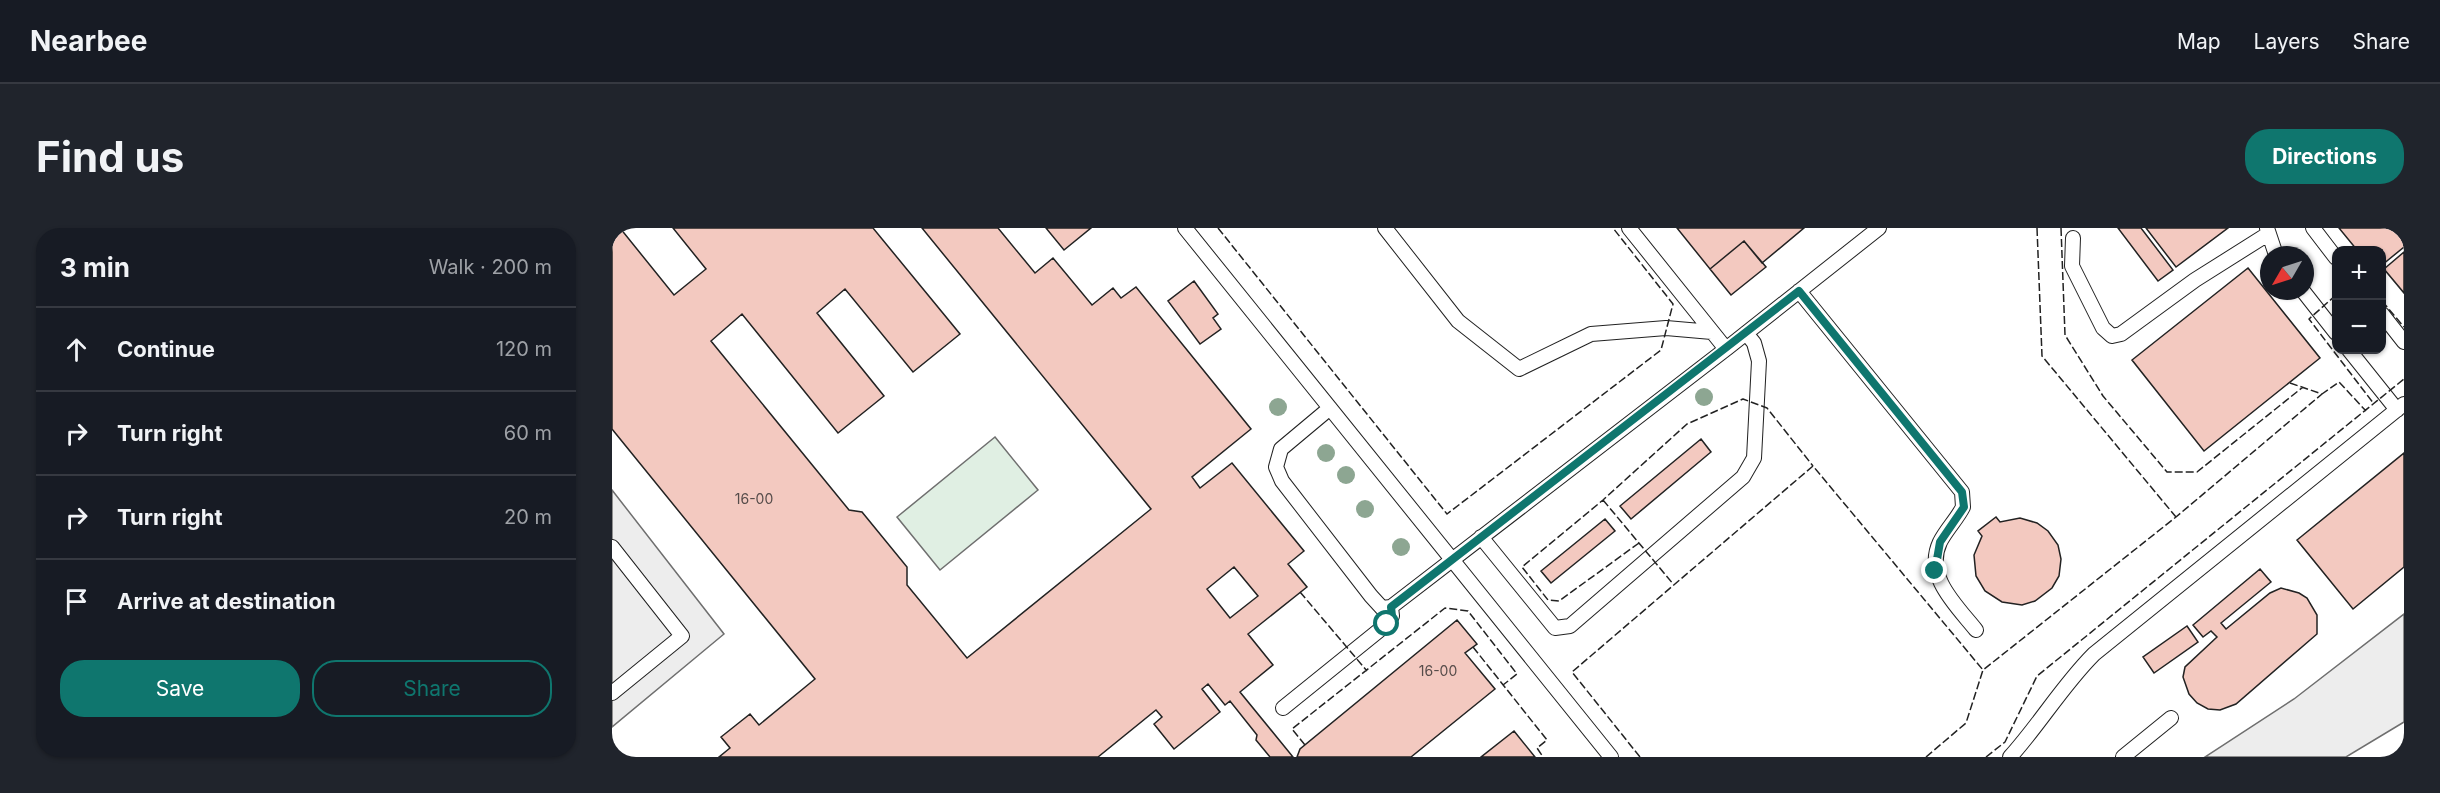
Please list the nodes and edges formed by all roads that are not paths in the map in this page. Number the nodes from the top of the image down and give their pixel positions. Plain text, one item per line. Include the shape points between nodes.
1 (1185, 228) edge
2 (1385, 228) edge
3 (1629, 228) edge
4 (1879, 228) edge
5 (2313, 228) edge
6 (2268, 231) edge
7 (2073, 238) dead end
8 (2273, 246) edge
9 (2332, 252) edge
10 (1799, 291) junction
11 (2310, 300) edge
12 (2386, 319) edge
13 (2332, 327) edge
14 (1712, 332) junction
15 (1746, 333) junction
16 (2404, 342) edge
17 (1726, 349) junction
18 (2353, 354) edge
19 (2401, 407) edge
20 (1330, 408) junction
21 (1481, 537) junction
22 (612, 547) edge
23 (1452, 560) junction
24 (1391, 607) junction
25 (1976, 630) dead end
26 (612, 693) edge
27 (1283, 708) dead end
28 (2171, 718) dead end
29 (1611, 757) edge
30 (2010, 757) edge
31 (2123, 757) edge

1 - 20 lane
2 - 14 lane via 1458,321 1519,369 1591,334 1666,328
3 - 14 lane
4 - 10 lane
5 - 9 lane
6 - 7 lane via 2121,334 2112,336 2103,328 2072,266
6 - 8 lane
10 - 15 lane
10 - 25 lane via 1962,492 1964,507 1940,542 1935,571 1942,588
11 - 13 lane
12 - 16 lane
14 - 17 lane
15 - 17 lane
15 - 21 lane via 1754,343 1759,361 1754,458 1743,477 1570,626 1555,628
17 - 21 lane
18 - 19 lane
19 - 30 lane via 2094,654
20 - 23 lane
20 - 24 lane via 1281,449 1276,467 1282,481 1371,596 1382,608
21 - 23 lane
22 - 26 lane via 682,636
23 - 24 lane
23 - 29 lane
24 - 27 lane via 1392,616 1387,624
28 - 31 lane

